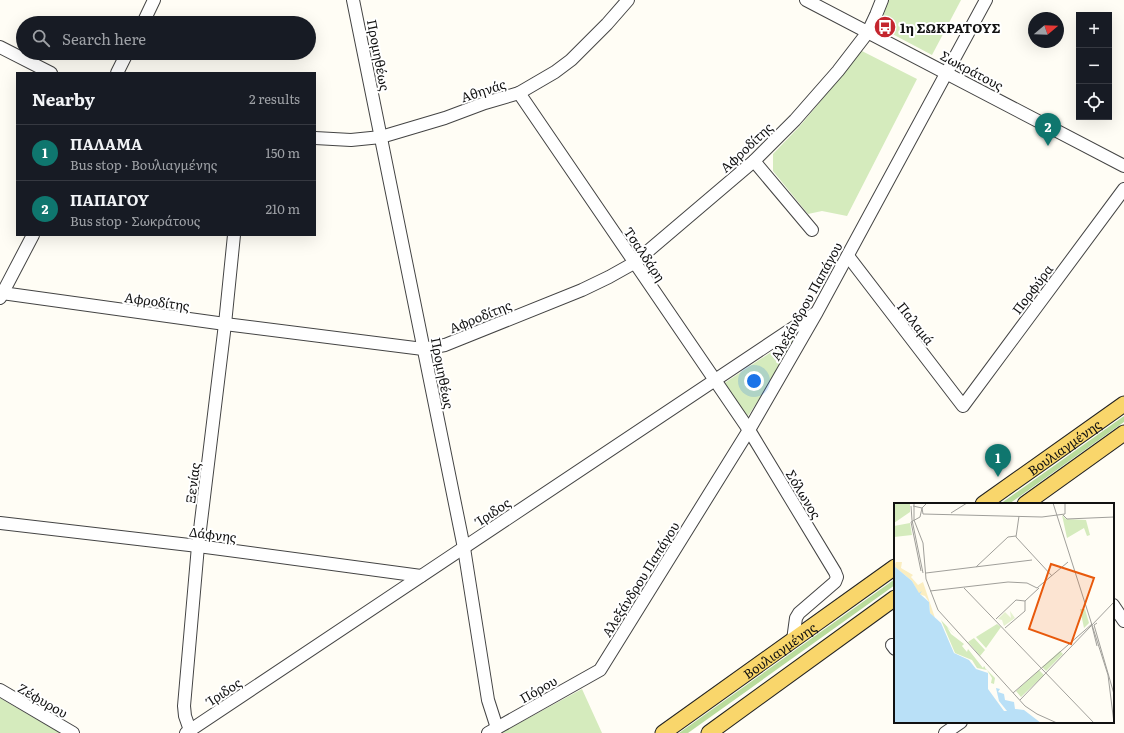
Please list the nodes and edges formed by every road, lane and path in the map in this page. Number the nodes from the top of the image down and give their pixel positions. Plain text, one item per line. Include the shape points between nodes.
1 (154, 0) edge
2 (353, 0) edge
3 (628, 0) edge
4 (806, 0) edge
5 (882, 0) edge
6 (986, 0) edge
7 (146, 16) edge
8 (868, 32) junction
9 (0, 47) edge
10 (16, 55) edge
11 (26, 60) edge
12 (124, 60) edge
13 (49, 72) edge
14 (118, 72) edge
15 (946, 73) junction
16 (519, 93) junction
17 (381, 137) junction
18 (316, 138) edge
19 (754, 161) junction
20 (1124, 166) edge
21 (1124, 189) edge
22 (812, 230) dead end
23 (32, 236) edge
24 (234, 236) edge
25 (848, 256) junction
26 (634, 263) junction
27 (1, 294) edge
28 (817, 312) junction
29 (225, 324) junction
30 (424, 349) junction
31 (715, 380) junction
32 (1124, 404) edge
33 (963, 406) joint
34 (749, 430) junction
35 (1124, 433) edge
36 (984, 503) edge
37 (1026, 503) edge
38 (0, 523) edge
39 (198, 546) junction
40 (464, 548) junction
41 (894, 568) edge
42 (421, 576) junction
43 (894, 599) edge
44 (794, 640) junction
45 (600, 670) joint
46 (0, 690) edge
47 (493, 731) edge
48 (189, 732) edge
49 (73, 733) edge
50 (663, 733) edge
51 (709, 733) edge

1 - 7 street
2 - 17 street, Προμηθέως
3 - 16 street, Αθηνάς via 571,60
4 - 8 street, Σωκράτους
5 - 8 street, Αφροδίτης
6 - 15 street, Αλεξάνδρου Παπάγου
8 - 15 street, Σωκράτους
8 - 19 street, Αφροδίτης via 833,77
9 - 10 street
11 - 13 street
12 - 14 street
15 - 20 street, Σωκράτους
15 - 25 street, Αλεξάνδρου Παπάγου
16 - 17 street, Αθηνάς
16 - 26 street, Τσαλδάρη
17 - 18 street, Αθηνάς via 351,140
17 - 30 street, Προμηθέως
19 - 22 street
19 - 26 street, Αφροδίτης
21 - 33 street, Πορφύρα
23 - 27 street
24 - 29 street, Ξενίας
25 - 28 street, Αλεξάνδρου Παπάγου
25 - 33 street, Παλαμά
26 - 30 street, Αφροδίτης via 582,290 445,345
26 - 31 street, Τσαλδάρη
27 - 29 street, Αφροδίτης
28 - 31 street, Ίριδος
28 - 34 street, Αλεξάνδρου Παπάγου
29 - 30 street, Αφροδίτης
29 - 39 street, Ξενίας
30 - 40 street, Προμηθέως
31 - 34 street, Τσαλδάρη
31 - 40 street, Ίριδος
32 - 36 main road, Βουλιαγμένης
34 - 44 street, Σόλωνος via 837,577 799,613 796,618
34 - 45 street, Αλεξάνδρου Παπάγου
35 - 37 main road, Βουλιαγμένης
38 - 39 street, Δάφνης
39 - 42 street, Δάφνης
39 - 48 street, Ξενίας via 184,706
40 - 42 street, Ίριδος
40 - 47 street, Προμηθέως
41 - 44 main road, Βουλιαγμένης
42 - 48 street, Ίριδος
43 - 51 main road, Βουλιαγμένης
44 - 50 main road, Βουλιαγμένης
45 - 47 street, Πόρου
46 - 49 street, Ζέφυρου

